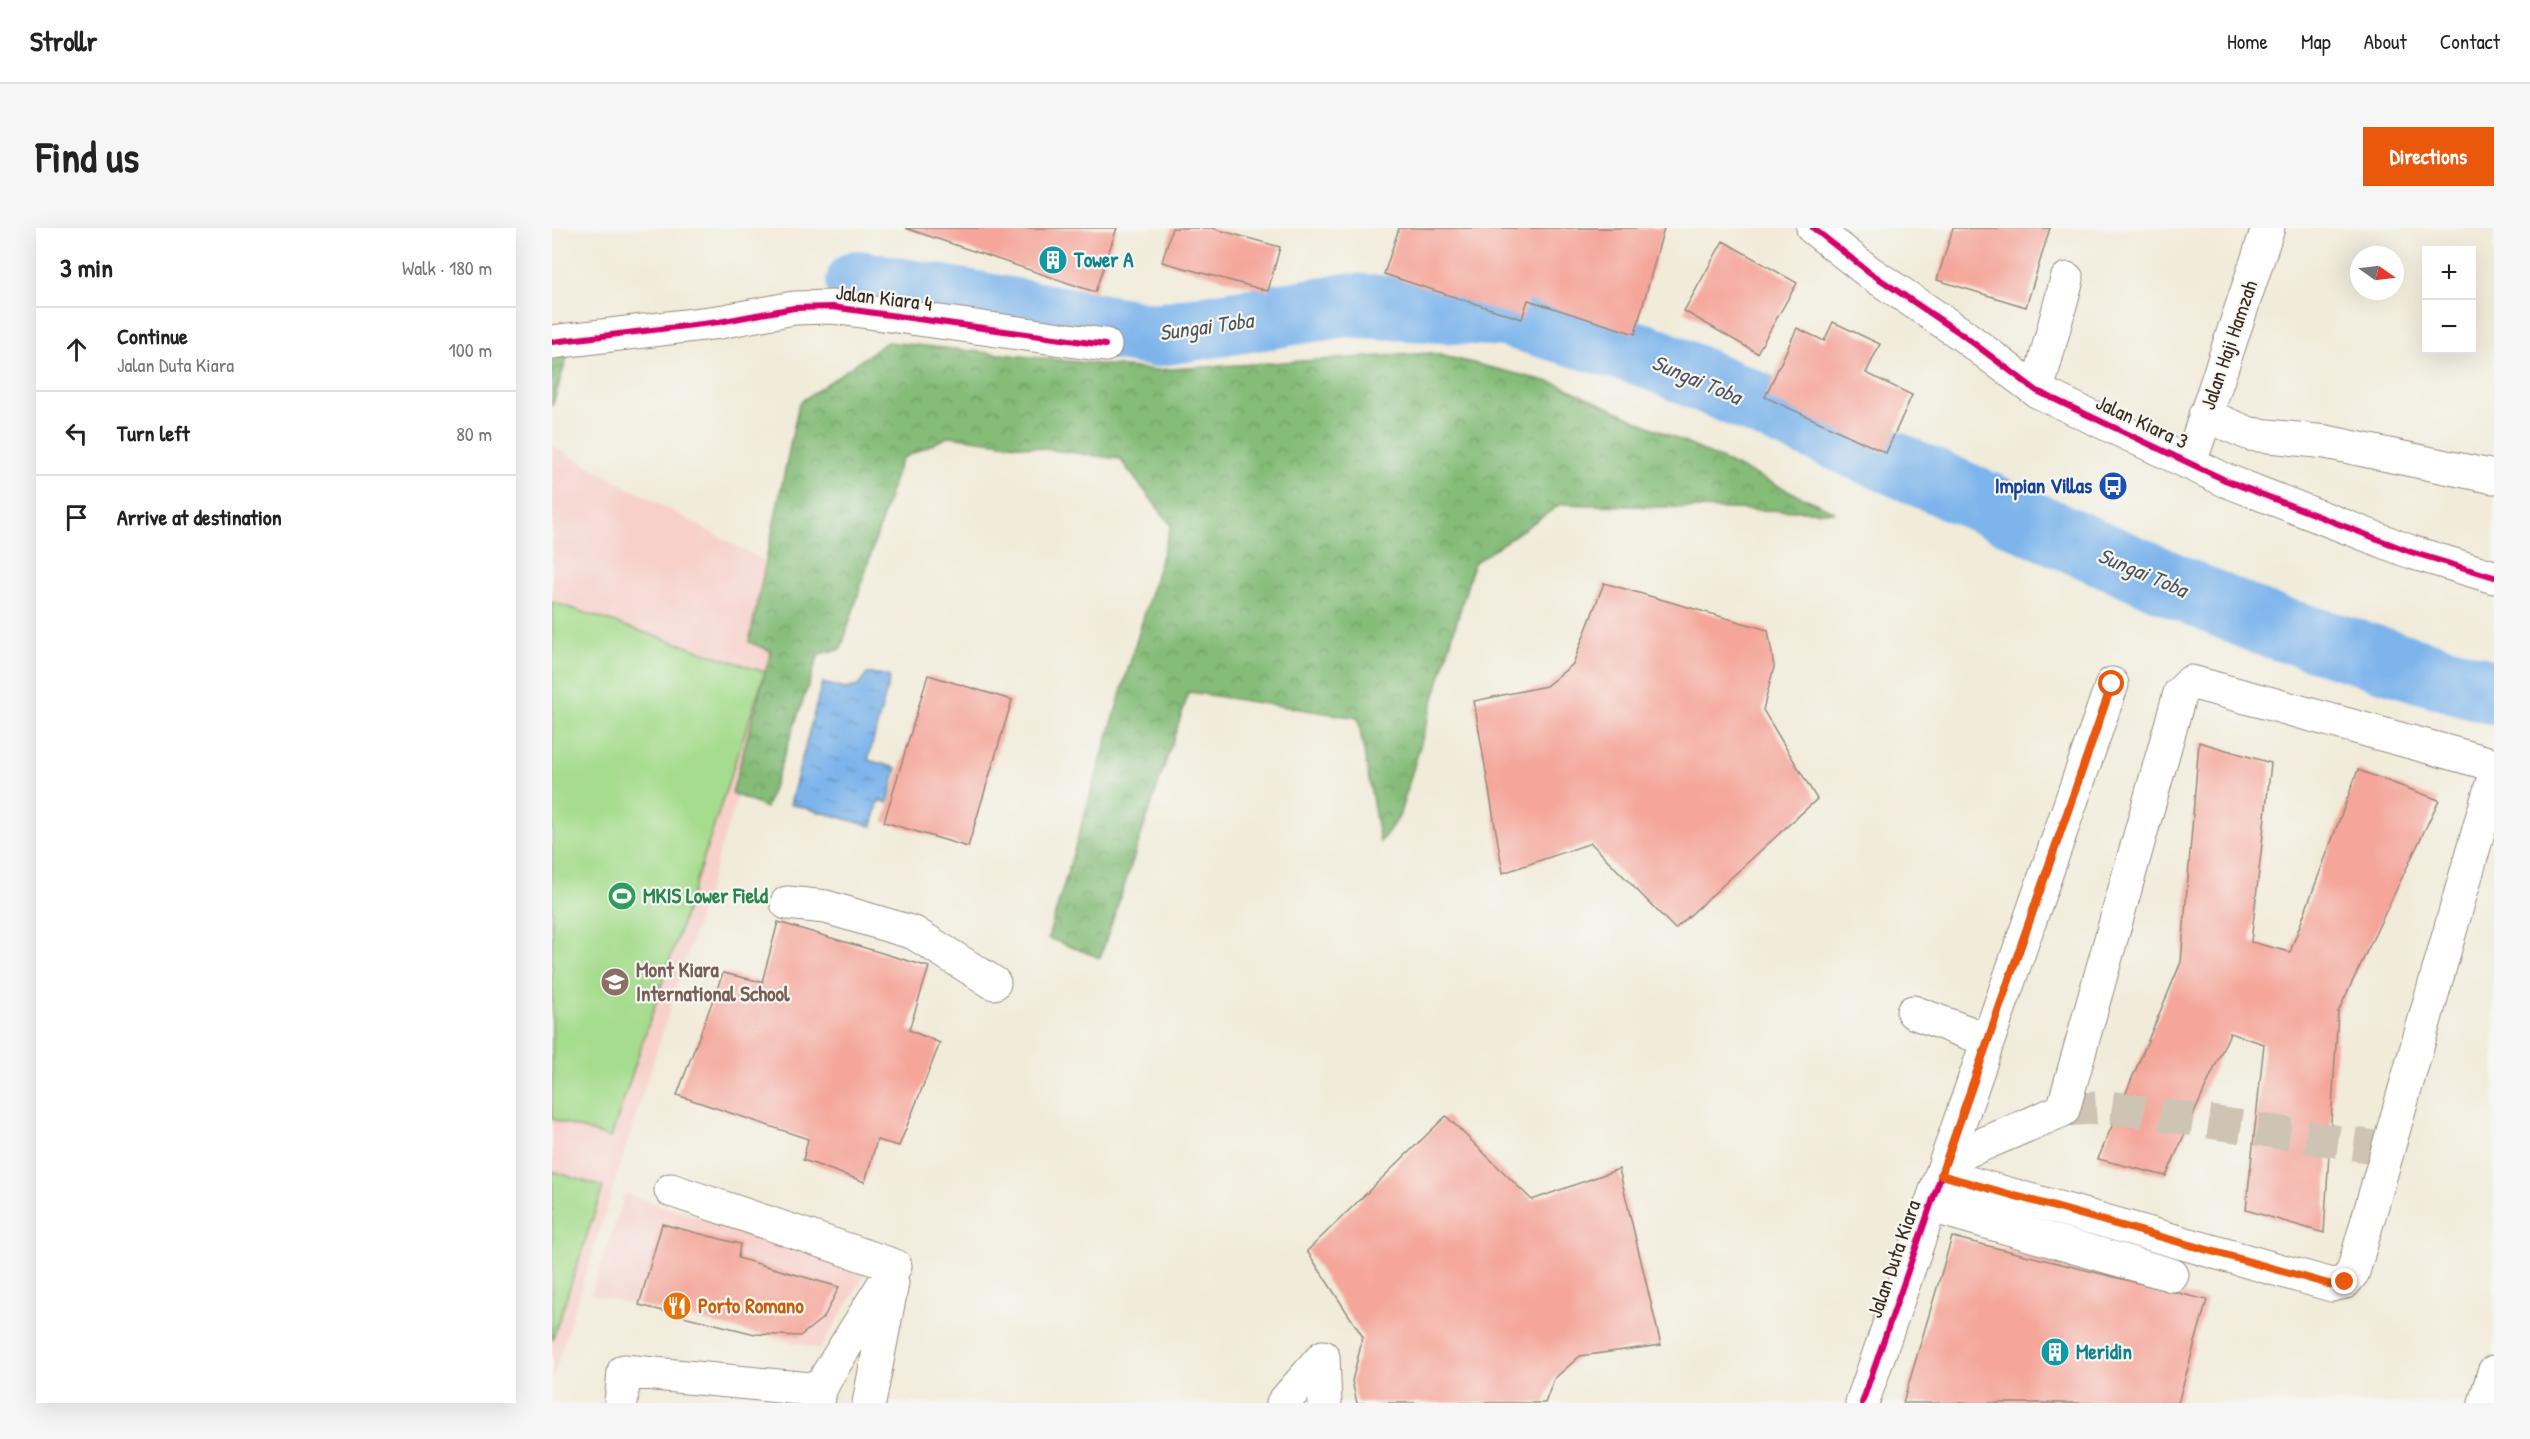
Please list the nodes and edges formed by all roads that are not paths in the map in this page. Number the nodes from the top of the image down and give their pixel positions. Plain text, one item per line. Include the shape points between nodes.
1 (1813, 228) edge
2 (2268, 228) edge
3 (2067, 279) dead end
4 (552, 342) edge
5 (1105, 345) dead end
6 (2037, 391) junction
7 (2205, 415) junction
8 (2190, 463) junction
9 (2494, 477) edge
10 (2494, 577) edge
11 (2112, 684) dead end
12 (787, 903) dead end
13 (994, 983) dead end
14 (1913, 1012) dead end
15 (1988, 1040) junction
16 (1944, 1168) junction
17 (671, 1190) dead end
18 (1931, 1206) junction
19 (895, 1266) junction
20 (2172, 1275) dead end
21 (2494, 1372) edge
22 (819, 1396) edge
23 (621, 1403) edge
24 (869, 1403) edge
25 (1283, 1403) edge
26 (1325, 1403) edge
27 (1862, 1403) edge
28 (2485, 1403) edge

1 - 6 main road, Jalan Kiara 3
2 - 7 main road, Jalan Haji Hamzah
3 - 6 main road
4 - 5 main road, Jalan Kiara 4 via 719,322 794,308 832,307
6 - 8 main road, Jalan Kiara 3
7 - 8 main road, Jalan Haji Hamzah
7 - 9 main road via 2250,434 2326,442
8 - 10 main road, Jalan Kiara 3 via 2410,552
11 - 15 main road, Jalan Duta Kiara
12 - 13 main road via 826,907 914,933
14 - 15 main road
15 - 16 main road, Jalan Duta Kiara
16 - 16 main road via 2063,1110 2180,693 2191,682 2484,762 2494,768 2353,1272 2345,1282 2332,1285
16 - 18 main road, Jalan Duta Kiara
17 - 19 main road
18 - 20 main road
18 - 27 main road, Jalan Duta Kiara
19 - 22 main road
19 - 24 main road
21 - 28 main road
22 - 23 main road via 624,1371
25 - 26 main road via 1323,1357

